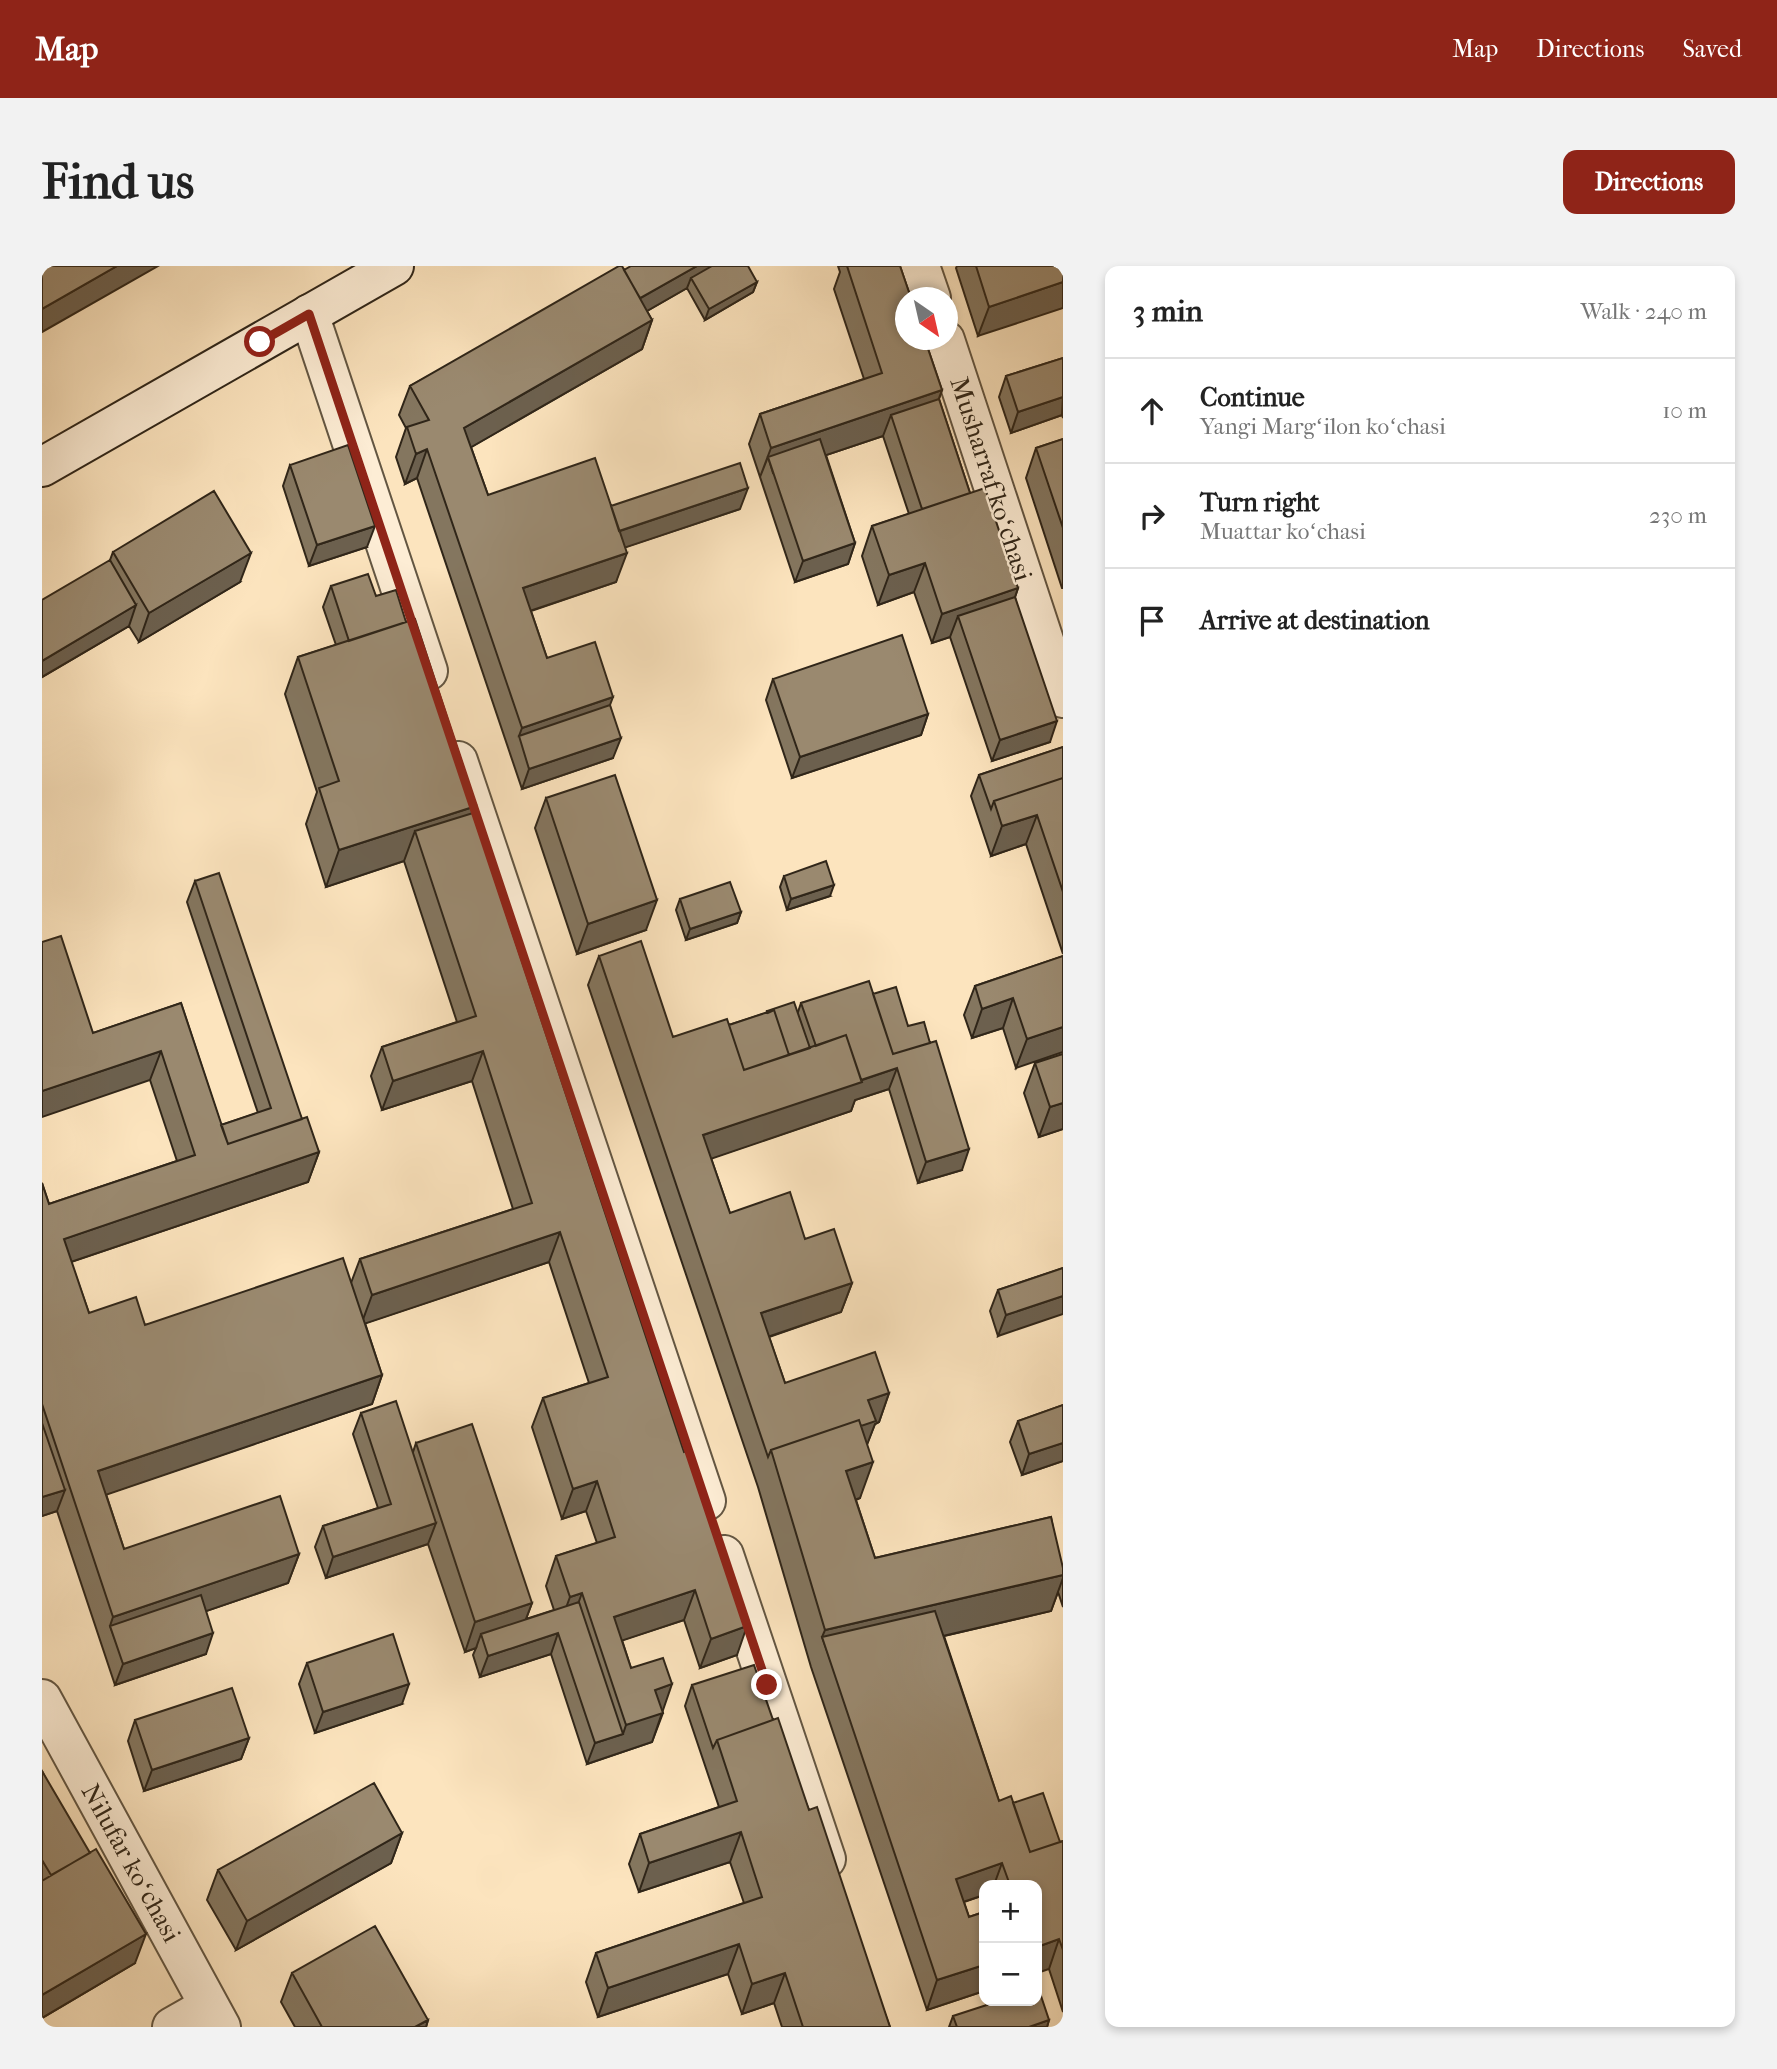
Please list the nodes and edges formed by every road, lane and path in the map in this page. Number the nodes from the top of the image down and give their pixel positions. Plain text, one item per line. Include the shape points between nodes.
1 (394, 266) edge
2 (920, 266) edge
3 (927, 287) edge
4 (309, 314) junction
5 (947, 350) edge
6 (42, 467) edge
7 (1063, 698) edge
8 (42, 1699) edge
9 (837, 1894) edge
10 (215, 2017) edge
11 (172, 2027) edge

1 - 4 street
2 - 3 street
4 - 6 street
4 - 9 street
5 - 7 street, Musharraf koʻchasi
8 - 10 street, Nilufar koʻchasi
10 - 11 street

